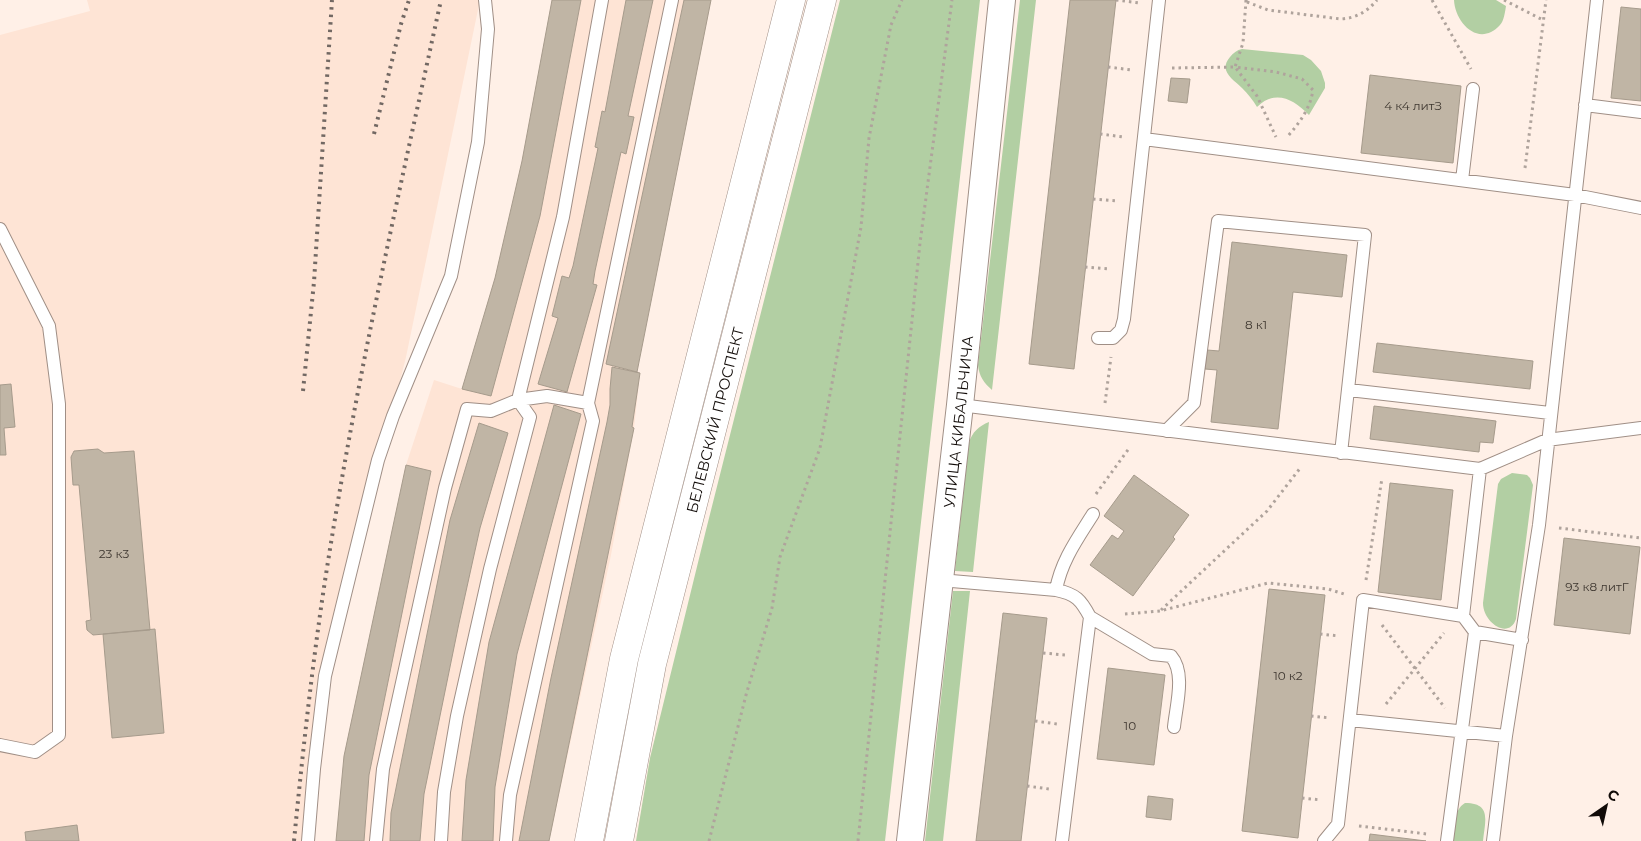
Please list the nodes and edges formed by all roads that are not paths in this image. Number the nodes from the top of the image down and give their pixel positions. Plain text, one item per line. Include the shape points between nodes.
1 (485, 0) edge
2 (602, 0) edge
3 (672, 0) edge
4 (792, 0) edge
5 (822, 0) edge
6 (1002, 0) edge
7 (1159, 0) edge
8 (1597, 0) edge
9 (1473, 89) road end
10 (1585, 105) junction
11 (1641, 112) edge
12 (1144, 139) junction
13 (1462, 180) junction
14 (1575, 195) junction
15 (1641, 208) edge
16 (0, 229) edge
17 (1098, 338) dead end
18 (1348, 390) junction
19 (518, 400) junction
20 (588, 403) junction
21 (960, 405) junction
22 (1550, 414) junction
23 (1641, 428) edge
24 (1166, 431) junction
25 (1547, 440) junction
26 (1341, 453) junction
27 (1480, 469) junction
28 (1093, 514) road end
29 (940, 580) junction
30 (1056, 590) junction
31 (1463, 616) junction
32 (1090, 617) junction
33 (1474, 632) junction
34 (1522, 640) junction
35 (1350, 720) junction
36 (1174, 727) dead end
37 (1462, 730) junction
38 (1506, 736) junction
39 (0, 745) edge
40 (1447, 839) edge
41 (308, 841) edge
42 (376, 841) edge
43 (440, 841) edge
44 (506, 841) edge
45 (589, 841) edge
46 (619, 841) edge
47 (910, 841) edge
48 (1062, 841) edge
49 (1324, 841) edge
50 (1493, 841) edge

1 - 41 lane via 488,29 478,142 451,276 378,460 325,676
2 - 19 lane via 563,217
3 - 20 lane
4 - 45 street, БЕЛЕВСКИЙ ПРОСПЕКТ via 624,658
5 - 46 street, БЕЛЕВСКИЙ ПРОСПЕКТ via 652,664
6 - 21 street, УЛИЦА КИБАЛЬЧИЧА
7 - 12 lane
8 - 10 lane
9 - 13 lane
10 - 11 lane
10 - 14 lane
12 - 13 lane via 1279,151
12 - 17 lane via 1124,319 1121,330 1113,338
13 - 14 lane
14 - 15 lane
14 - 22 lane
16 - 39 lane via 48,326 59,404 58,735 35,752
18 - 22 lane
18 - 24 lane via 1365,236 1218,221 1194,403
18 - 26 lane
19 - 20 lane via 547,396
19 - 42 lane via 491,411 467,409 445,488 383,768
19 - 43 lane via 530,417 490,569 457,716 444,792
20 - 44 lane via 593,421 510,795
21 - 24 lane
21 - 29 street, УЛИЦА КИБАЛЬЧИЧА
22 - 25 lane
23 - 25 lane
24 - 26 lane
25 - 27 lane
25 - 34 lane via 1539,525
26 - 27 lane
27 - 31 lane
28 - 30 lane via 1068,553
29 - 30 lane
29 - 47 street, УЛИЦА КИБАЛЬЧИЧА
30 - 32 lane via 1070,593 1082,603
31 - 33 lane
31 - 35 lane via 1363,600
32 - 36 lane via 1152,654 1171,656 1176,662 1179,682
32 - 48 lane
33 - 34 lane
33 - 37 lane
34 - 38 lane
35 - 37 lane
35 - 49 lane via 1338,824
37 - 38 lane
37 - 40 lane
38 - 50 lane

